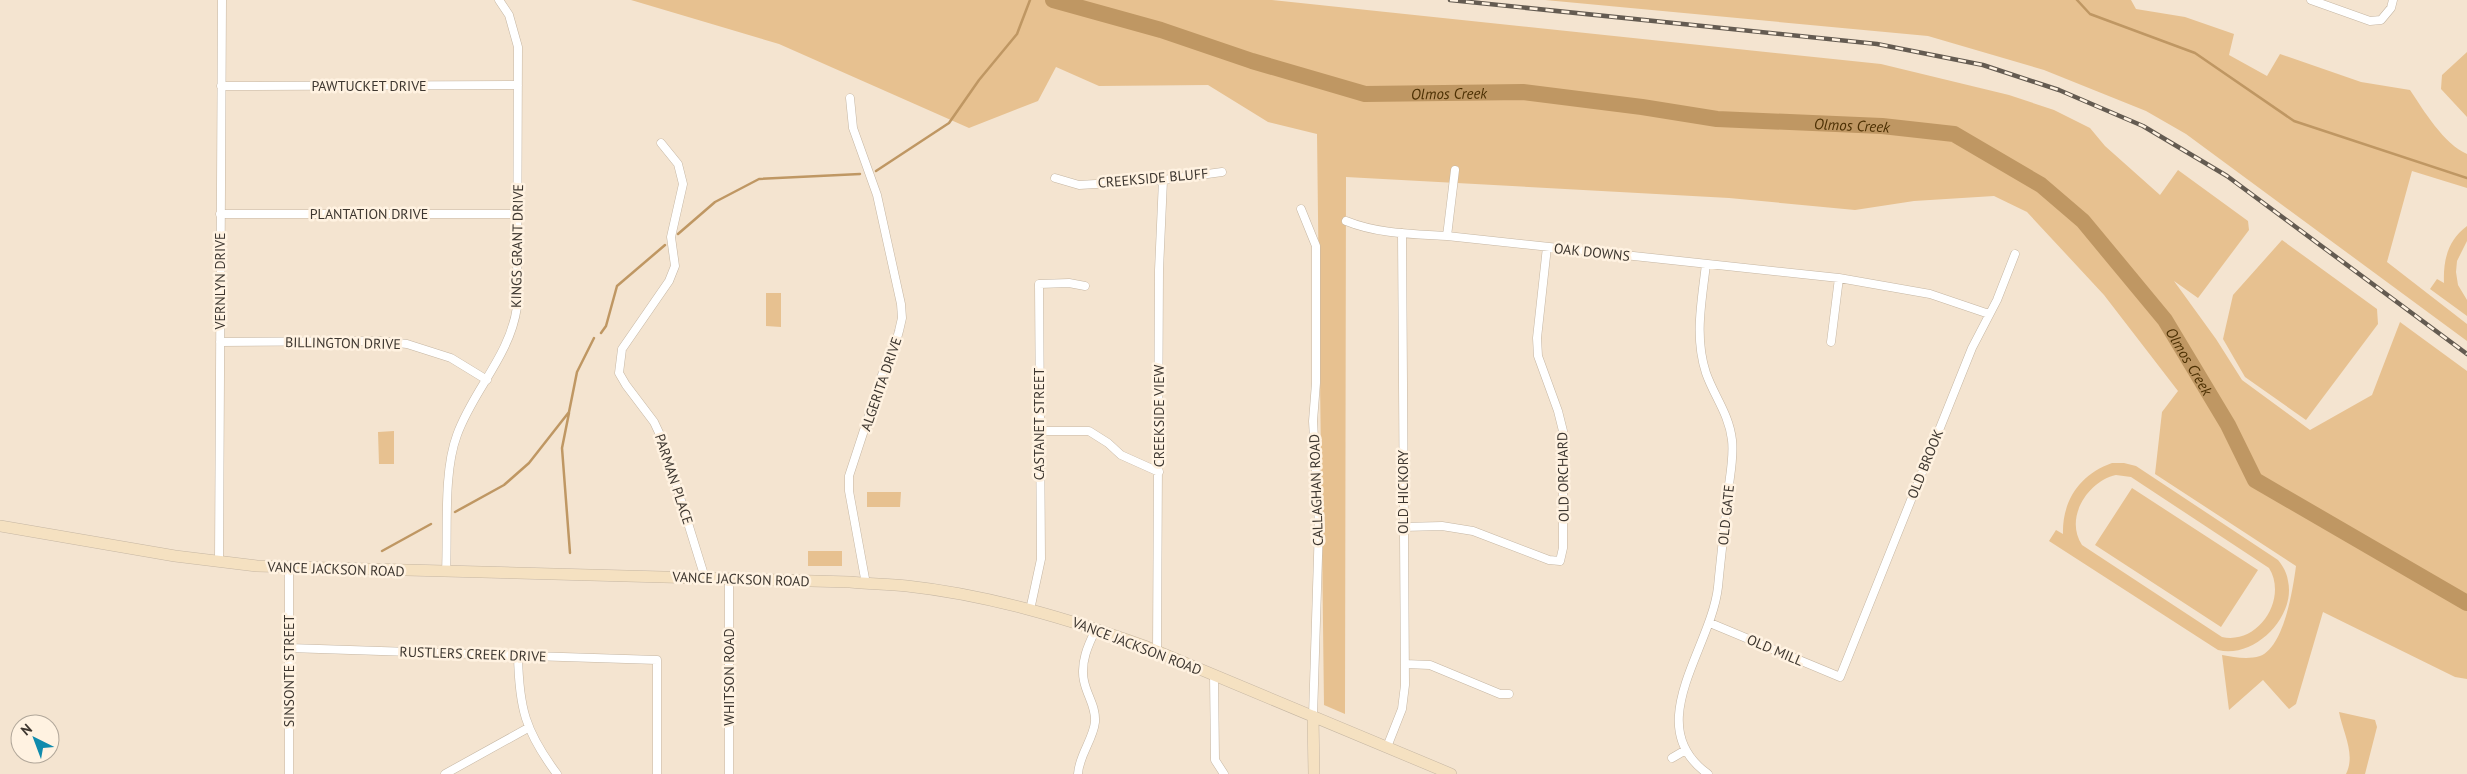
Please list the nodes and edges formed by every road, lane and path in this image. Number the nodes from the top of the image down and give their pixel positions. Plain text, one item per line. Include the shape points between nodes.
1 (222, 0) edge
2 (499, 0) edge
3 (2311, 0) edge
4 (2393, 0) edge
5 (518, 85) junction
6 (221, 86) junction
7 (850, 98) dead end
8 (661, 143) dead end
9 (1455, 170) dead end
10 (1222, 172) dead end
11 (1055, 178) dead end
12 (1163, 180) junction
13 (1301, 208) dead end
14 (220, 214) junction
15 (518, 214) junction
16 (1346, 221) dead end
17 (1402, 233) junction
18 (1447, 236) junction
19 (1546, 248) junction
20 (2015, 254) dead end
21 (1706, 264) junction
22 (1839, 278) junction
23 (1085, 286) dead end
24 (1989, 314) junction
25 (220, 342) junction
26 (1831, 342) dead end
27 (487, 380) junction
28 (1039, 431) junction
29 (1159, 472) junction
30 (0, 526) edge
31 (1404, 527) junction
32 (218, 562) junction
33 (289, 567) junction
34 (446, 572) junction
35 (705, 578) junction
36 (729, 579) junction
37 (866, 584) junction
38 (1030, 610) junction
39 (1710, 623) junction
40 (1096, 629) junction
41 (289, 648) junction
42 (1157, 652) junction
43 (518, 655) junction
44 (1405, 664) junction
45 (1214, 676) junction
46 (1840, 677) joint
47 (1509, 694) dead end
48 (1314, 716) junction
49 (528, 728) junction
50 (1387, 746) junction
51 (1684, 751) junction
52 (1672, 758) dead end
53 (289, 774) edge
54 (445, 774) edge
55 (557, 774) edge
56 (657, 774) edge
57 (729, 774) edge
58 (1078, 774) edge
59 (1224, 774) edge
60 (1314, 774) edge
61 (1451, 774) edge
62 (1708, 774) edge

1 - 6 street, VERNLYN DRIVE
2 - 5 street, KINGS GRANT DRIVE via 515,30
3 - 4 street via 2370,21 2381,20
5 - 6 street, PAWTUCKET DRIVE
5 - 15 street, KINGS GRANT DRIVE
6 - 14 street, VERNLYN DRIVE
7 - 37 street, ALGERITA DRIVE via 853,128 882,212 902,318 894,350 886,363 849,476
8 - 35 street, PARMAN PLACE via 678,164 683,184 671,237 675,266 669,281 622,349 619,373 654,422 662,439
9 - 18 street
10 - 12 street, CREEKSIDE BLUFF
11 - 12 street, CREEKSIDE BLUFF via 1079,185
12 - 29 street, CREEKSIDE VIEW via 1159,270
13 - 48 street, CALLAGHAN ROAD via 1316,246 1313,421 1318,525
14 - 15 street, PLANTATION DRIVE
14 - 25 street, VERNLYN DRIVE
15 - 27 street, KINGS GRANT DRIVE via 516,319
16 - 17 street, OAK DOWNS via 1361,227
17 - 18 street, OAK DOWNS
17 - 31 street, OLD HICKORY
18 - 19 street, OAK DOWNS
19 - 21 street, OAK DOWNS
19 - 31 street, OLD ORCHARD via 1537,338 1538,356 1563,432 1560,561 1549,560 1473,531
20 - 24 street, OLD BROOK
21 - 22 street, OAK DOWNS
21 - 39 street, OLD GATE via 1699,321 1700,350 1706,374 1727,416 1733,448 1716,606
22 - 24 street, OAK DOWNS via 1930,294
22 - 26 street
23 - 28 street, CASTANET STREET via 1039,284
24 - 46 street, OLD BROOK via 1972,348
25 - 27 street, BILLINGTON DRIVE via 380,341 407,344 451,358
25 - 32 street, VERNLYN DRIVE
27 - 34 street, KINGS GRANT DRIVE via 461,423 452,448
28 - 29 street via 1089,431 1121,455
28 - 38 street, CASTANET STREET via 1041,559
29 - 42 street, CREEKSIDE VIEW
30 - 32 main road, VANCE JACKSON ROAD
31 - 44 street, OLD HICKORY
32 - 33 main road, VANCE JACKSON ROAD
33 - 34 main road, VANCE JACKSON ROAD
33 - 41 street, SINSONTE STREET
34 - 35 main road, VANCE JACKSON ROAD
35 - 36 main road, VANCE JACKSON ROAD
36 - 37 main road, VANCE JACKSON ROAD
36 - 57 street, WHITSON ROAD
37 - 38 main road, VANCE JACKSON ROAD via 908,586
38 - 40 main road, VANCE JACKSON ROAD
39 - 46 street, OLD MILL
39 - 51 street, OLD GATE via 1679,705 1678,730
40 - 42 main road, VANCE JACKSON ROAD
40 - 58 street via 1083,668 1084,682 1094,707 1094,724
41 - 43 street, RUSTLERS CREEK DRIVE
41 - 53 street, SINSONTE STREET
42 - 45 main road, VANCE JACKSON ROAD
43 - 49 street via 518,690
43 - 56 street, RUSTLERS CREEK DRIVE via 657,660
44 - 47 street via 1430,665 1500,694
44 - 50 street, OLD HICKORY via 1402,709
45 - 48 main road, VANCE JACKSON ROAD
45 - 59 street via 1214,751 1215,760
48 - 50 main road, VANCE JACKSON ROAD
48 - 60 main road, CALLAGHAN ROAD
49 - 54 street
49 - 55 street
50 - 61 main road, VANCE JACKSON ROAD
51 - 52 street
51 - 62 street

